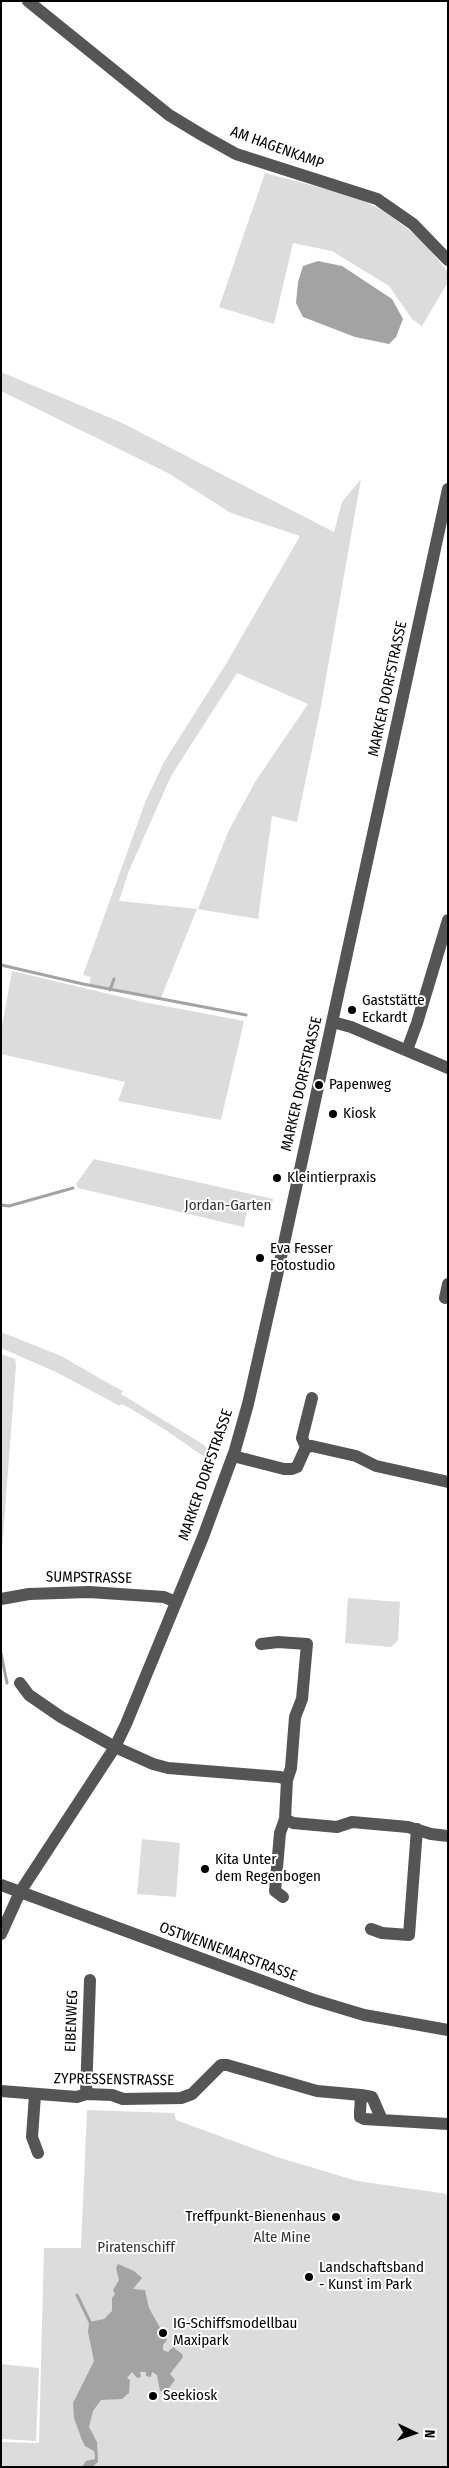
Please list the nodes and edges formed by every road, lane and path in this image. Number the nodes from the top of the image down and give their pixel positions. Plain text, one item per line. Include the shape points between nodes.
1 (28, 1) edge
2 (448, 260) edge
3 (448, 489) edge
4 (448, 920) edge
5 (443, 955) edge
6 (333, 1022) junction
7 (407, 1050) junction
8 (448, 1068) edge
9 (448, 1284) edge
10 (445, 1298) dead end
11 (312, 1398) dead end
12 (306, 1447) junction
13 (233, 1456) junction
14 (448, 1482) edge
15 (1, 1599) edge
16 (176, 1602) junction
17 (261, 1644) dead end
18 (20, 1683) dead end
19 (115, 1746) junction
20 (287, 1780) junction
21 (285, 1819) junction
22 (417, 1829) junction
23 (448, 1836) edge
24 (1, 1885) edge
25 (24, 1887) junction
26 (283, 1897) dead end
27 (371, 1929) dead end
28 (1, 1934) edge
29 (90, 1980) dead end
30 (448, 2030) edge
31 (1, 2091) edge
32 (86, 2094) junction
33 (35, 2095) junction
34 (360, 2095) junction
35 (382, 2120) junction
36 (448, 2124) edge
37 (38, 2153) dead end

1 - 2 street, AM HAGENKAMP via 162,109 202,135 236,154 378,199 413,224
3 - 6 street, MARKER DORFSTRASSE
4 - 5 street
5 - 7 street
6 - 7 street
6 - 13 street, MARKER DORFSTRASSE via 248,1404
7 - 8 street
9 - 10 street
11 - 12 street via 302,1438
12 - 13 street via 297,1467 292,1469
12 - 14 street via 321,1447 356,1456 376,1466
13 - 16 street, MARKER DORFSTRASSE
15 - 16 street, SUMPSTRASSE via 29,1594 89,1592 153,1596
16 - 19 street, MARKER DORFSTRASSE
17 - 20 street via 307,1644 302,1700 295,1717
18 - 19 street via 29,1695 61,1718
19 - 20 street via 168,1768
19 - 25 street, MARKER DORFSTRASSE
20 - 21 street
21 - 22 street via 292,1823 337,1826 352,1822
21 - 26 street via 280,1833 275,1891
22 - 23 street
22 - 27 street via 409,1935
24 - 25 street, OSTWENNEMARSTRASSE
25 - 28 street, MARKER DORFSTRASSE
25 - 30 street, OSTWENNEMARSTRASSE via 311,1999 364,2015
29 - 32 street, EIBENWEG
31 - 33 street, ZYPRESSENSTRASSE
32 - 33 street, ZYPRESSENSTRASSE via 77,2097
32 - 34 street, ZYPRESSENSTRASSE via 130,2099 186,2097 221,2065 227,2065 317,2091
33 - 37 street via 32,2137
34 - 35 street via 372,2097
34 - 35 street via 360,2117
35 - 36 street

